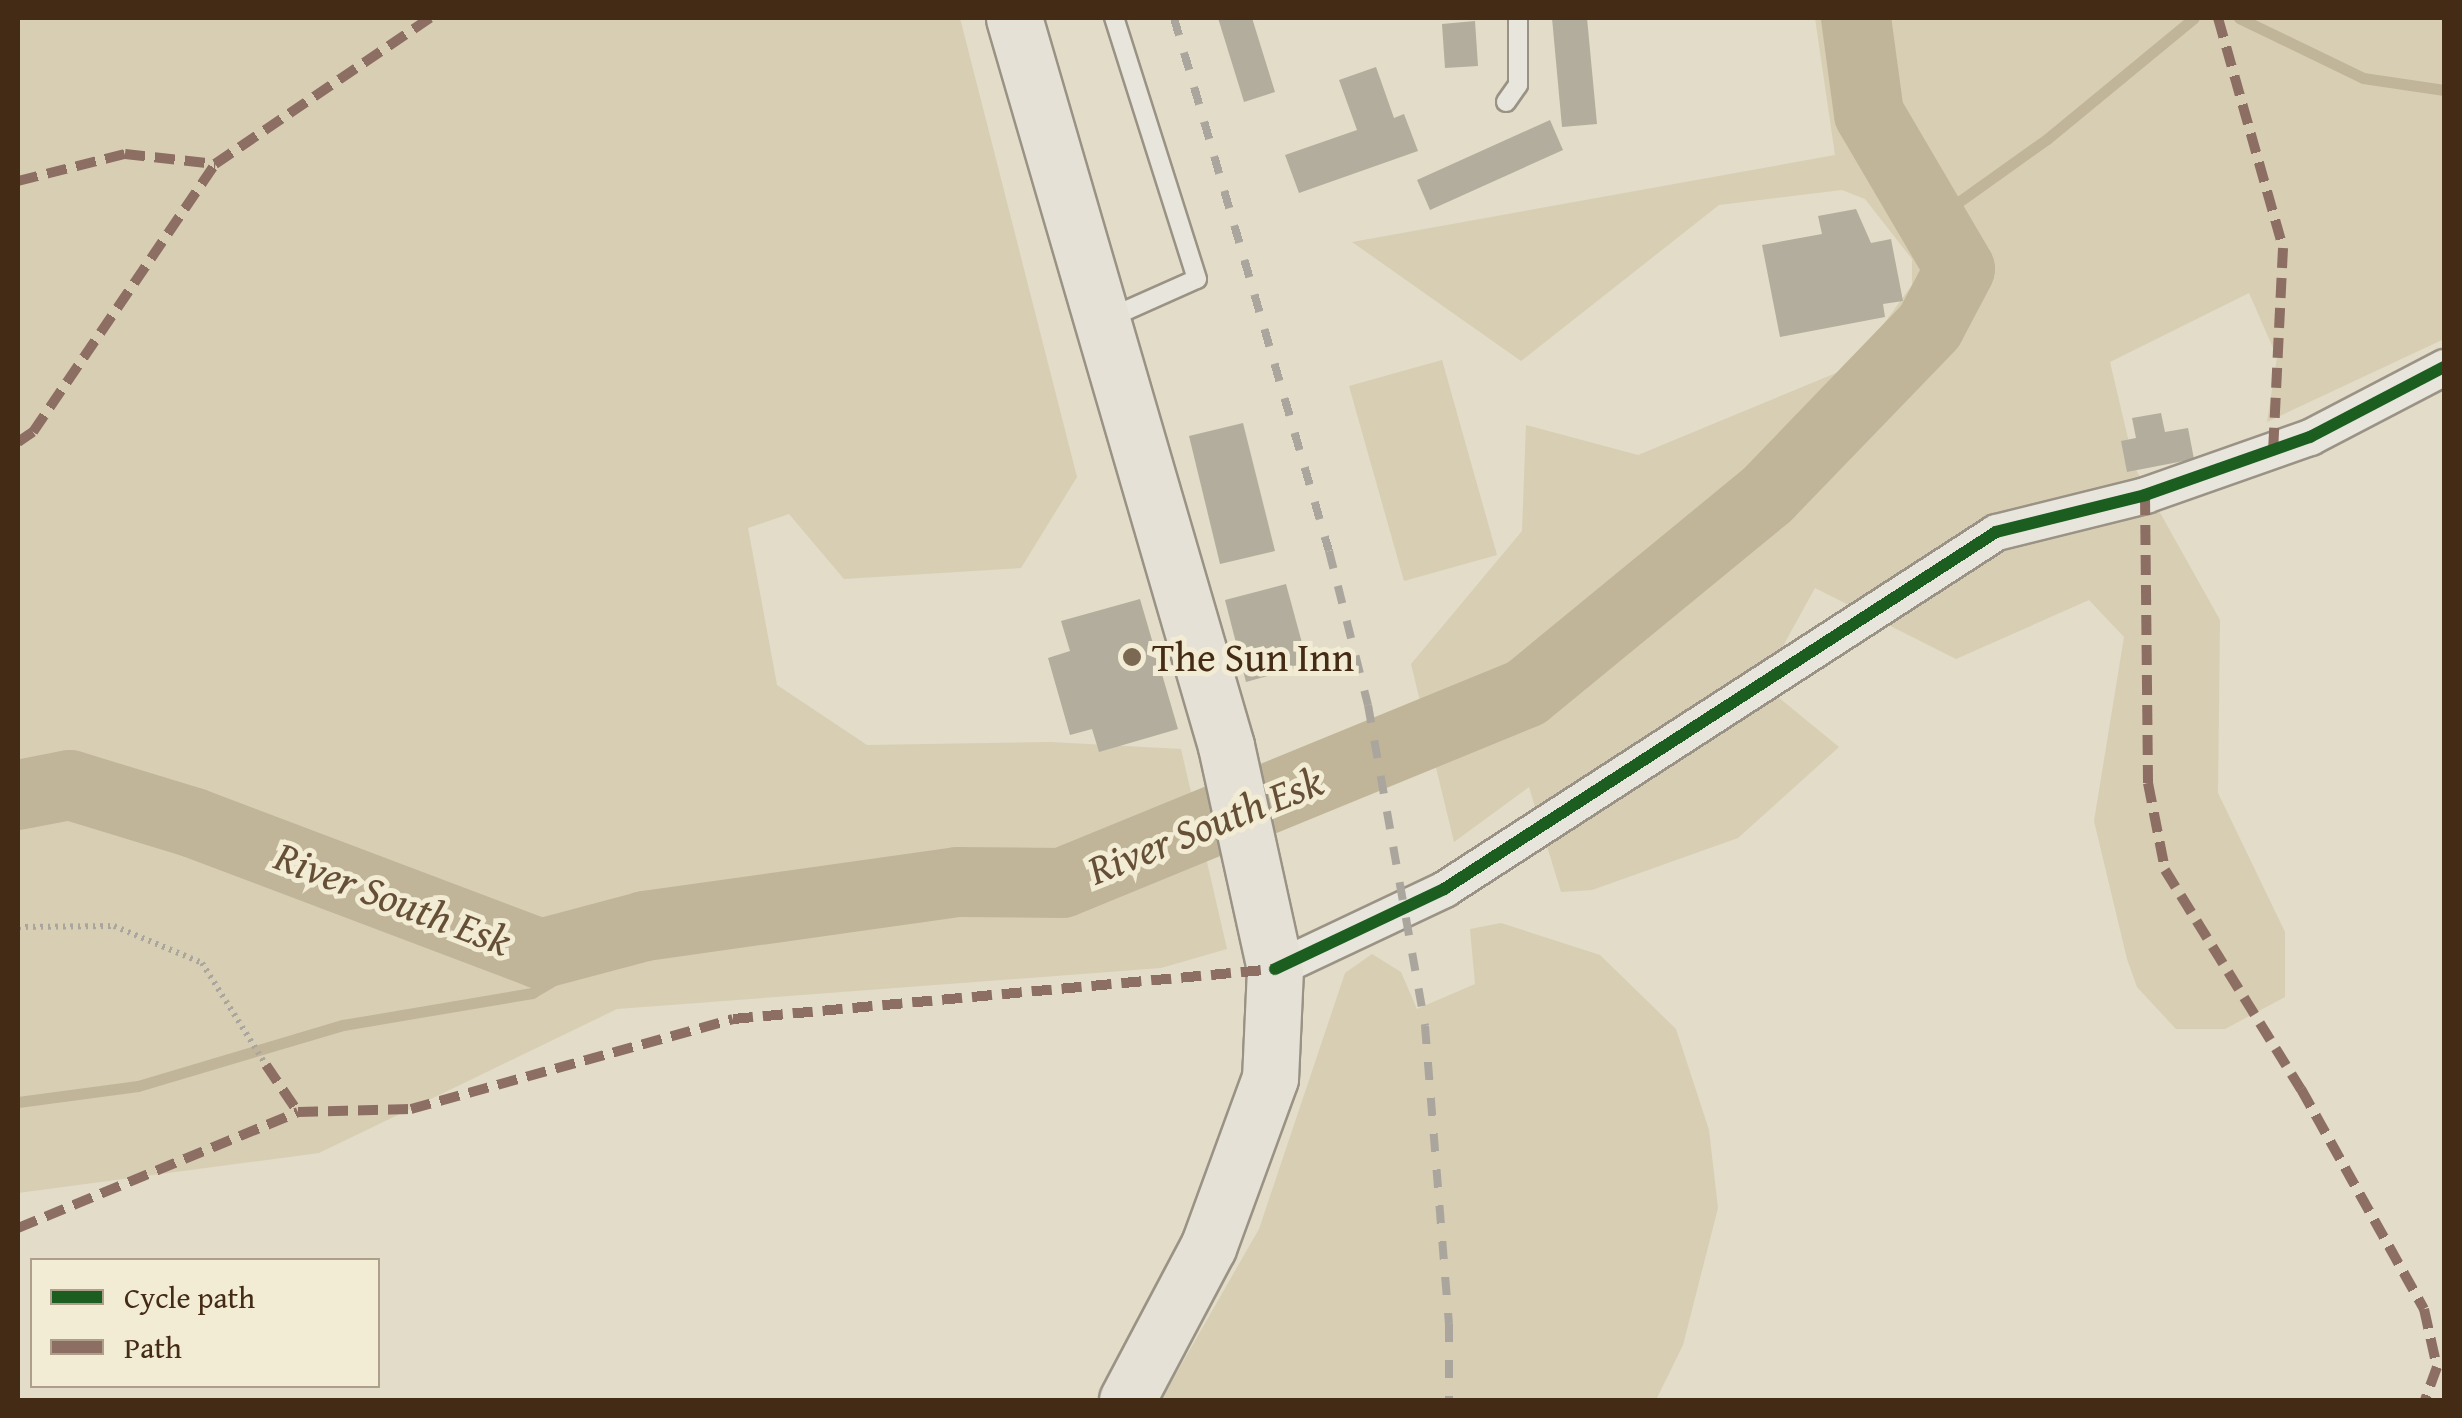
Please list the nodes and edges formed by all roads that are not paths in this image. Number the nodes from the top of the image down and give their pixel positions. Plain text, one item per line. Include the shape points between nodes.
1 (1014, 18) edge
2 (1114, 18) edge
3 (1518, 18) edge
4 (1506, 102) dead end
5 (1102, 321) junction
6 (2444, 367) edge
7 (1275, 969) junction
8 (1127, 1400) edge

1 - 5 main road
2 - 5 lane via 1197,278
3 - 4 lane via 1518,85
5 - 7 main road via 1226,746
6 - 7 street via 2310,437 2144,495 1996,532 1444,889
7 - 8 main road via 1270,1078 1208,1247

